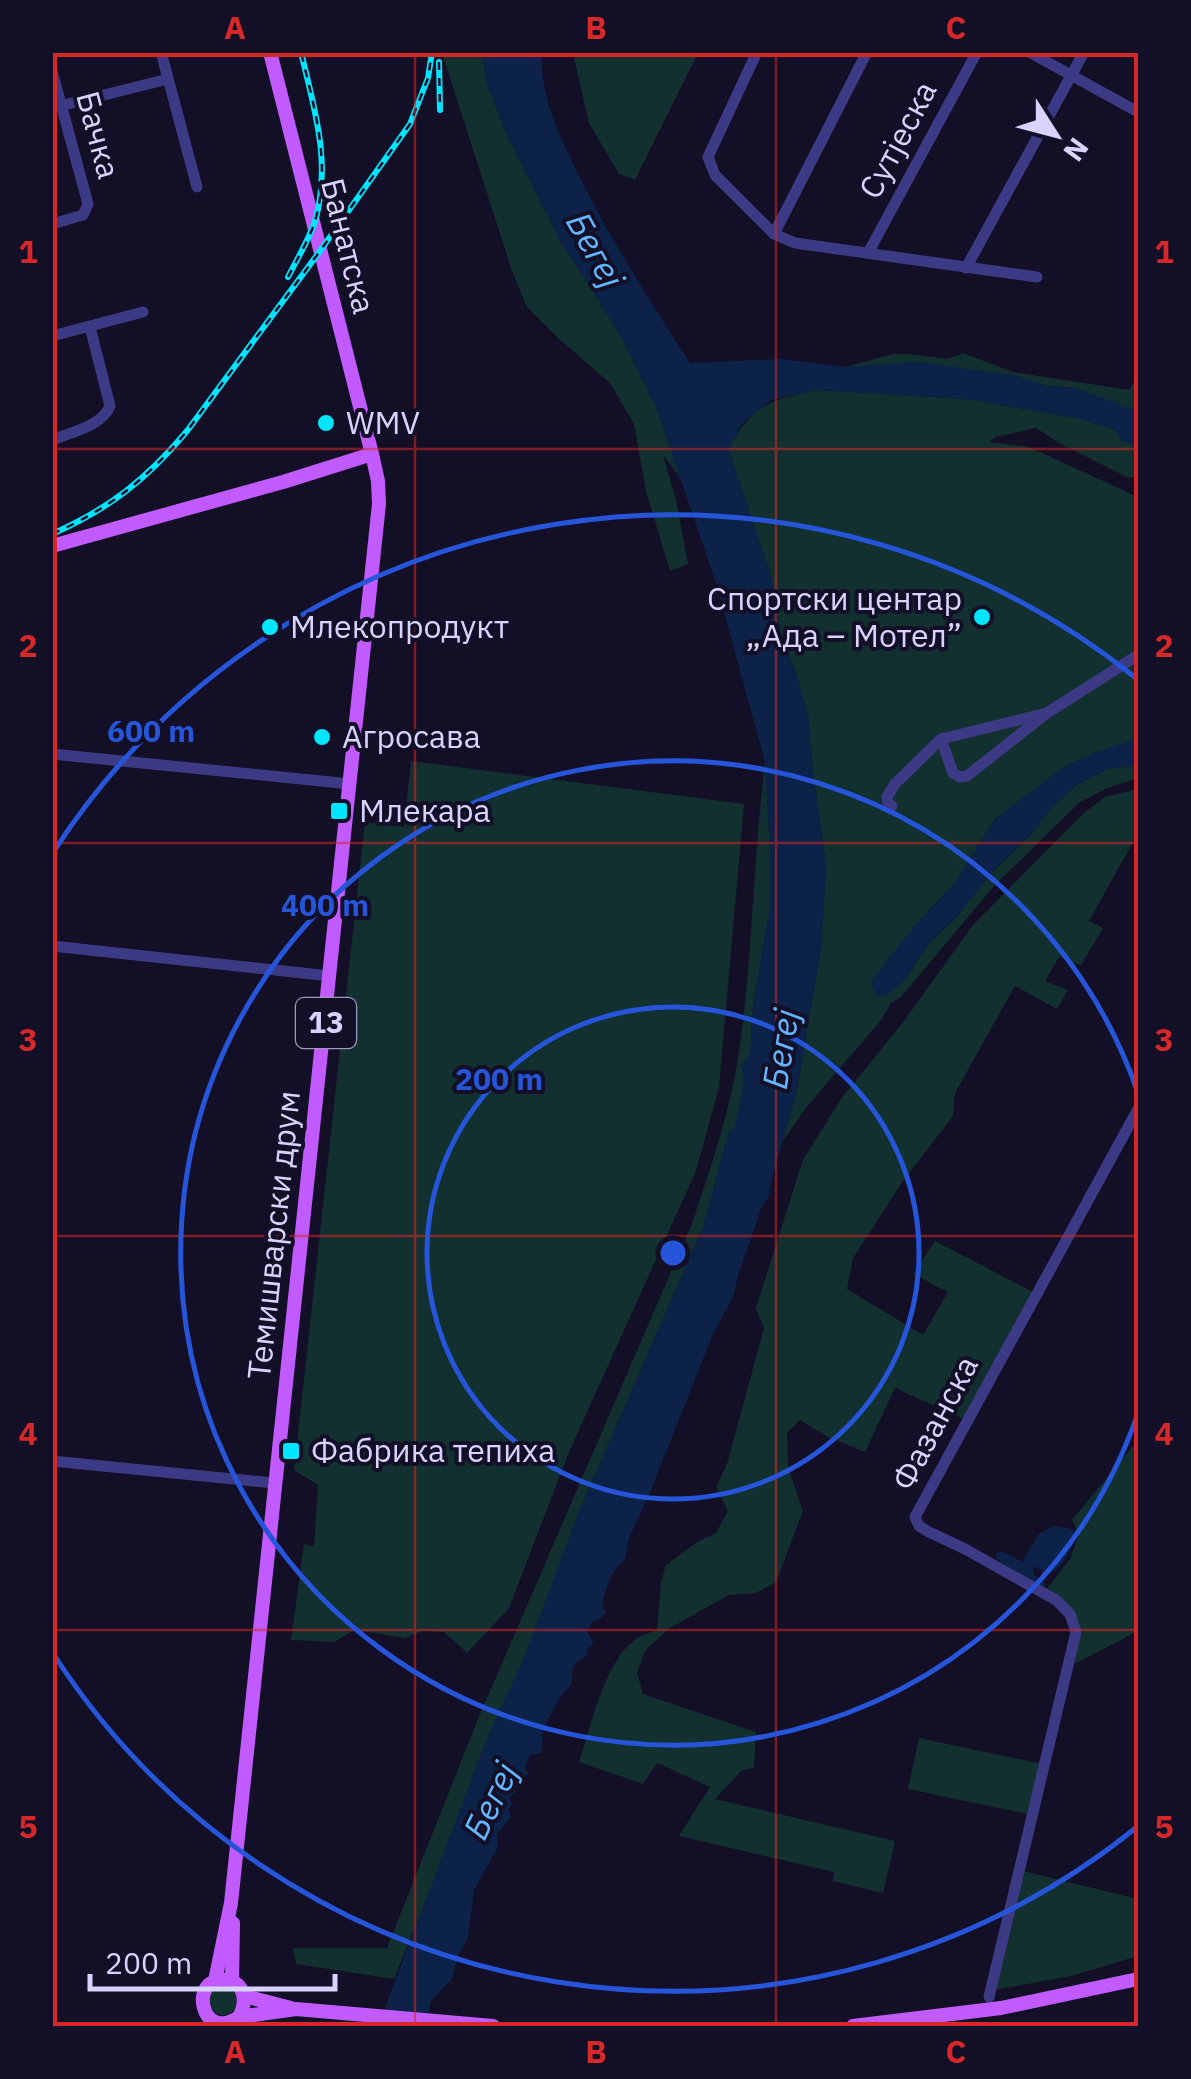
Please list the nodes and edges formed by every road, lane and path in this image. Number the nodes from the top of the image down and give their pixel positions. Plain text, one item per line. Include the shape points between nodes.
1 (162, 52) edge
2 (270, 52) edge
3 (757, 52) edge
4 (868, 52) edge
5 (977, 52) edge
6 (1029, 52) edge
7 (1084, 52) edge
8 (52, 71) edge
9 (1071, 77) junction
10 (168, 79) junction
11 (57, 106) edge
12 (1138, 112) edge
13 (196, 187) dead end
14 (52, 224) edge
15 (774, 234) junction
16 (868, 253) junction
17 (966, 268) junction
18 (1037, 277) dead end
19 (143, 312) dead end
20 (90, 326) junction
21 (52, 336) edge
22 (52, 440) edge
23 (372, 454) junction
24 (52, 546) edge
25 (1138, 655) edge
26 (1047, 713) junction
27 (941, 739) junction
28 (52, 754) edge
29 (350, 784) junction
30 (892, 806) dead end
31 (52, 946) edge
32 (330, 976) junction
33 (1138, 1109) edge
34 (52, 1461) edge
35 (274, 1483) junction
36 (231, 1903) junction
37 (1138, 1979) edge
38 (215, 1981) junction
39 (232, 1982) junction
40 (244, 1996) junction
41 (988, 1996) dead end
42 (296, 2009) junction
43 (209, 2022) edge
44 (233, 2022) edge
45 (467, 2026) edge
46 (493, 2026) edge
47 (852, 2026) edge

1 - 10 street
2 - 23 main road, Банатска
3 - 15 street via 708,163
4 - 15 street
5 - 16 street, Сутјеска
6 - 9 street
7 - 9 street
8 - 11 street, Бачка
9 - 12 street
9 - 17 street
10 - 11 street
10 - 13 street
11 - 14 street, Бачка via 88,204 80,217
15 - 16 street
16 - 17 street
17 - 18 street
19 - 20 street
20 - 21 street
20 - 22 street via 110,406 100,420
23 - 24 main road
23 - 29 main road, Темишварски друм / 13 via 379,504
25 - 26 street
26 - 27 street
26 - 27 street via 964,778 952,774
27 - 30 street via 895,784 887,797
28 - 29 street
29 - 32 main road, Темишварски друм / 13
31 - 32 street
32 - 35 main road, Темишварски друм / 13
33 - 41 street, Фазанска via 915,1517 929,1532 1056,1600 1076,1632
34 - 35 street
35 - 36 main road, Темишварски друм / 13
36 - 38 main road, Темишварски друм / 13
36 - 39 main road, Темишварски друм / 13
37 - 47 main road via 1002,2008
38 - 39 main road
38 - 43 main road via 203,1994
39 - 40 main road
40 - 42 main road
40 - 44 main road
42 - 44 main road
42 - 45 main road
43 - 44 main road
45 - 46 main road

